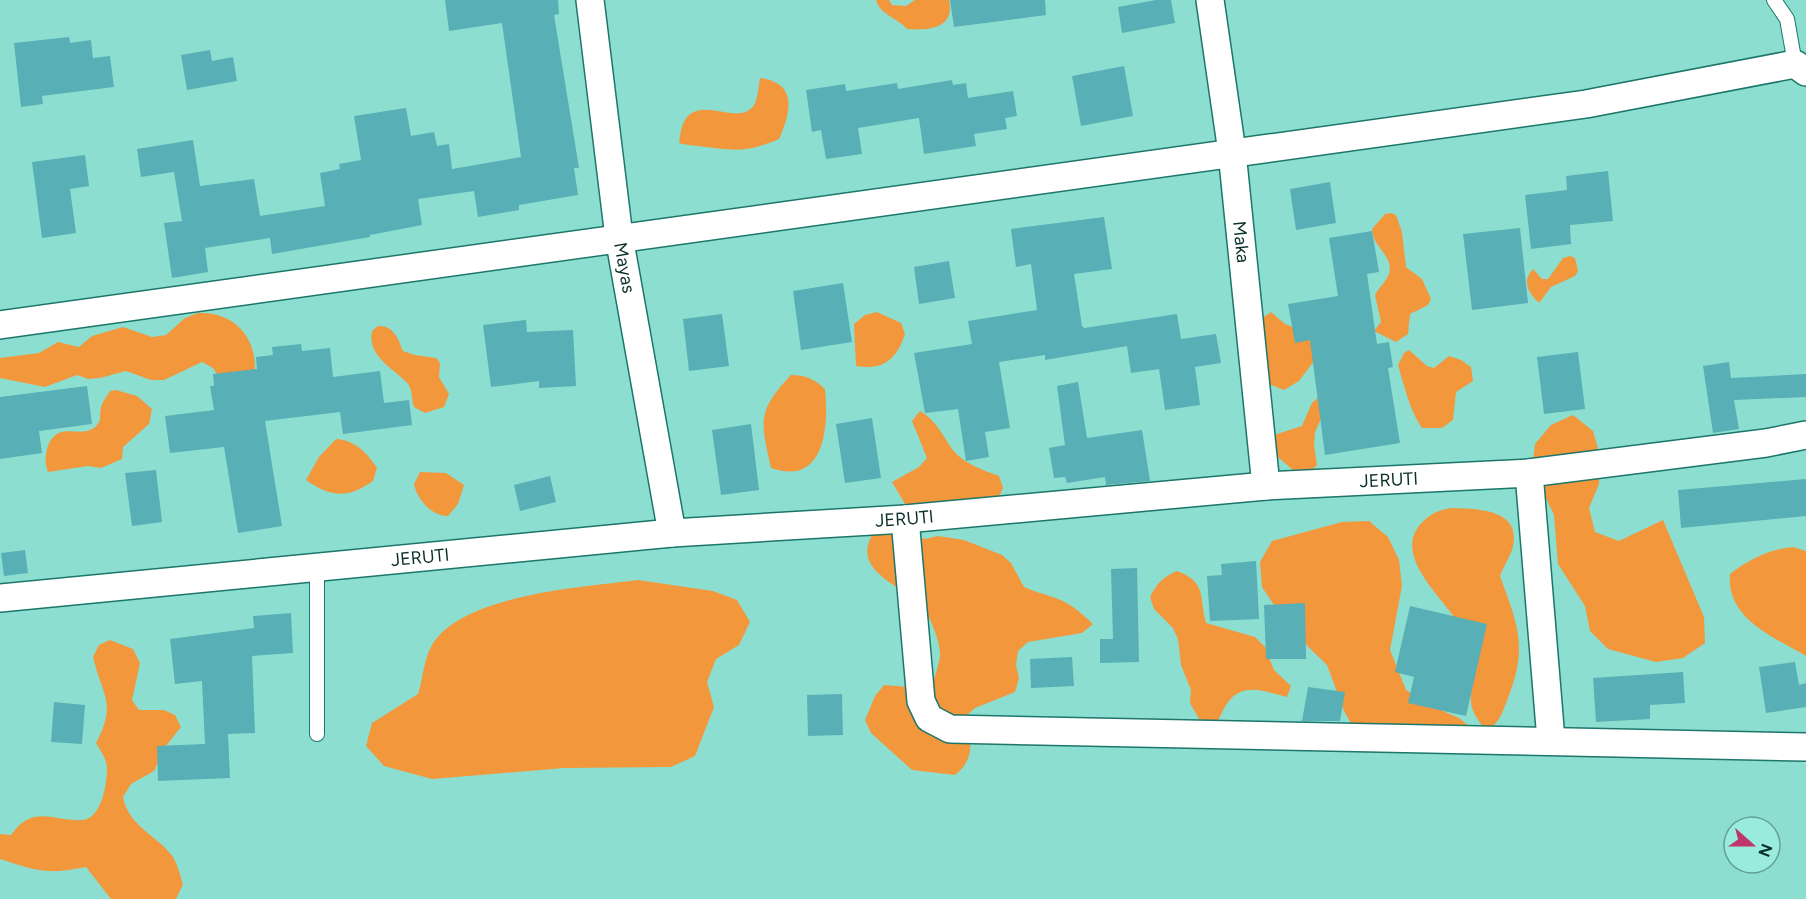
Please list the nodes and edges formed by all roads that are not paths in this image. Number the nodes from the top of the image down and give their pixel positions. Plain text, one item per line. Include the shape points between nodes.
1 (590, 0) edge
2 (1210, 0) edge
3 (1774, 0) edge
4 (1801, 68) edge
5 (1232, 152) junction
6 (619, 237) junction
7 (0, 324) edge
8 (1806, 435) edge
9 (1529, 473) junction
10 (1266, 486) junction
11 (905, 519) junction
12 (672, 533) junction
13 (317, 567) junction
14 (0, 598) edge
15 (317, 734) dead end
16 (1551, 740) junction
17 (1806, 747) edge

1 - 6 street, Mayas
2 - 5 street, Maka
3 - 4 lane via 1787,19
4 - 5 street via 1586,104
5 - 6 street
5 - 10 street, Maka
6 - 7 street
6 - 12 street, Mayas
8 - 9 street, JERUTI
9 - 10 street, JERUTI
9 - 16 street
10 - 11 street, JERUTI
11 - 12 street, JERUTI
11 - 16 street via 921,701 929,718 950,729
12 - 13 street, JERUTI
13 - 14 street, JERUTI
13 - 15 lane
16 - 17 street

